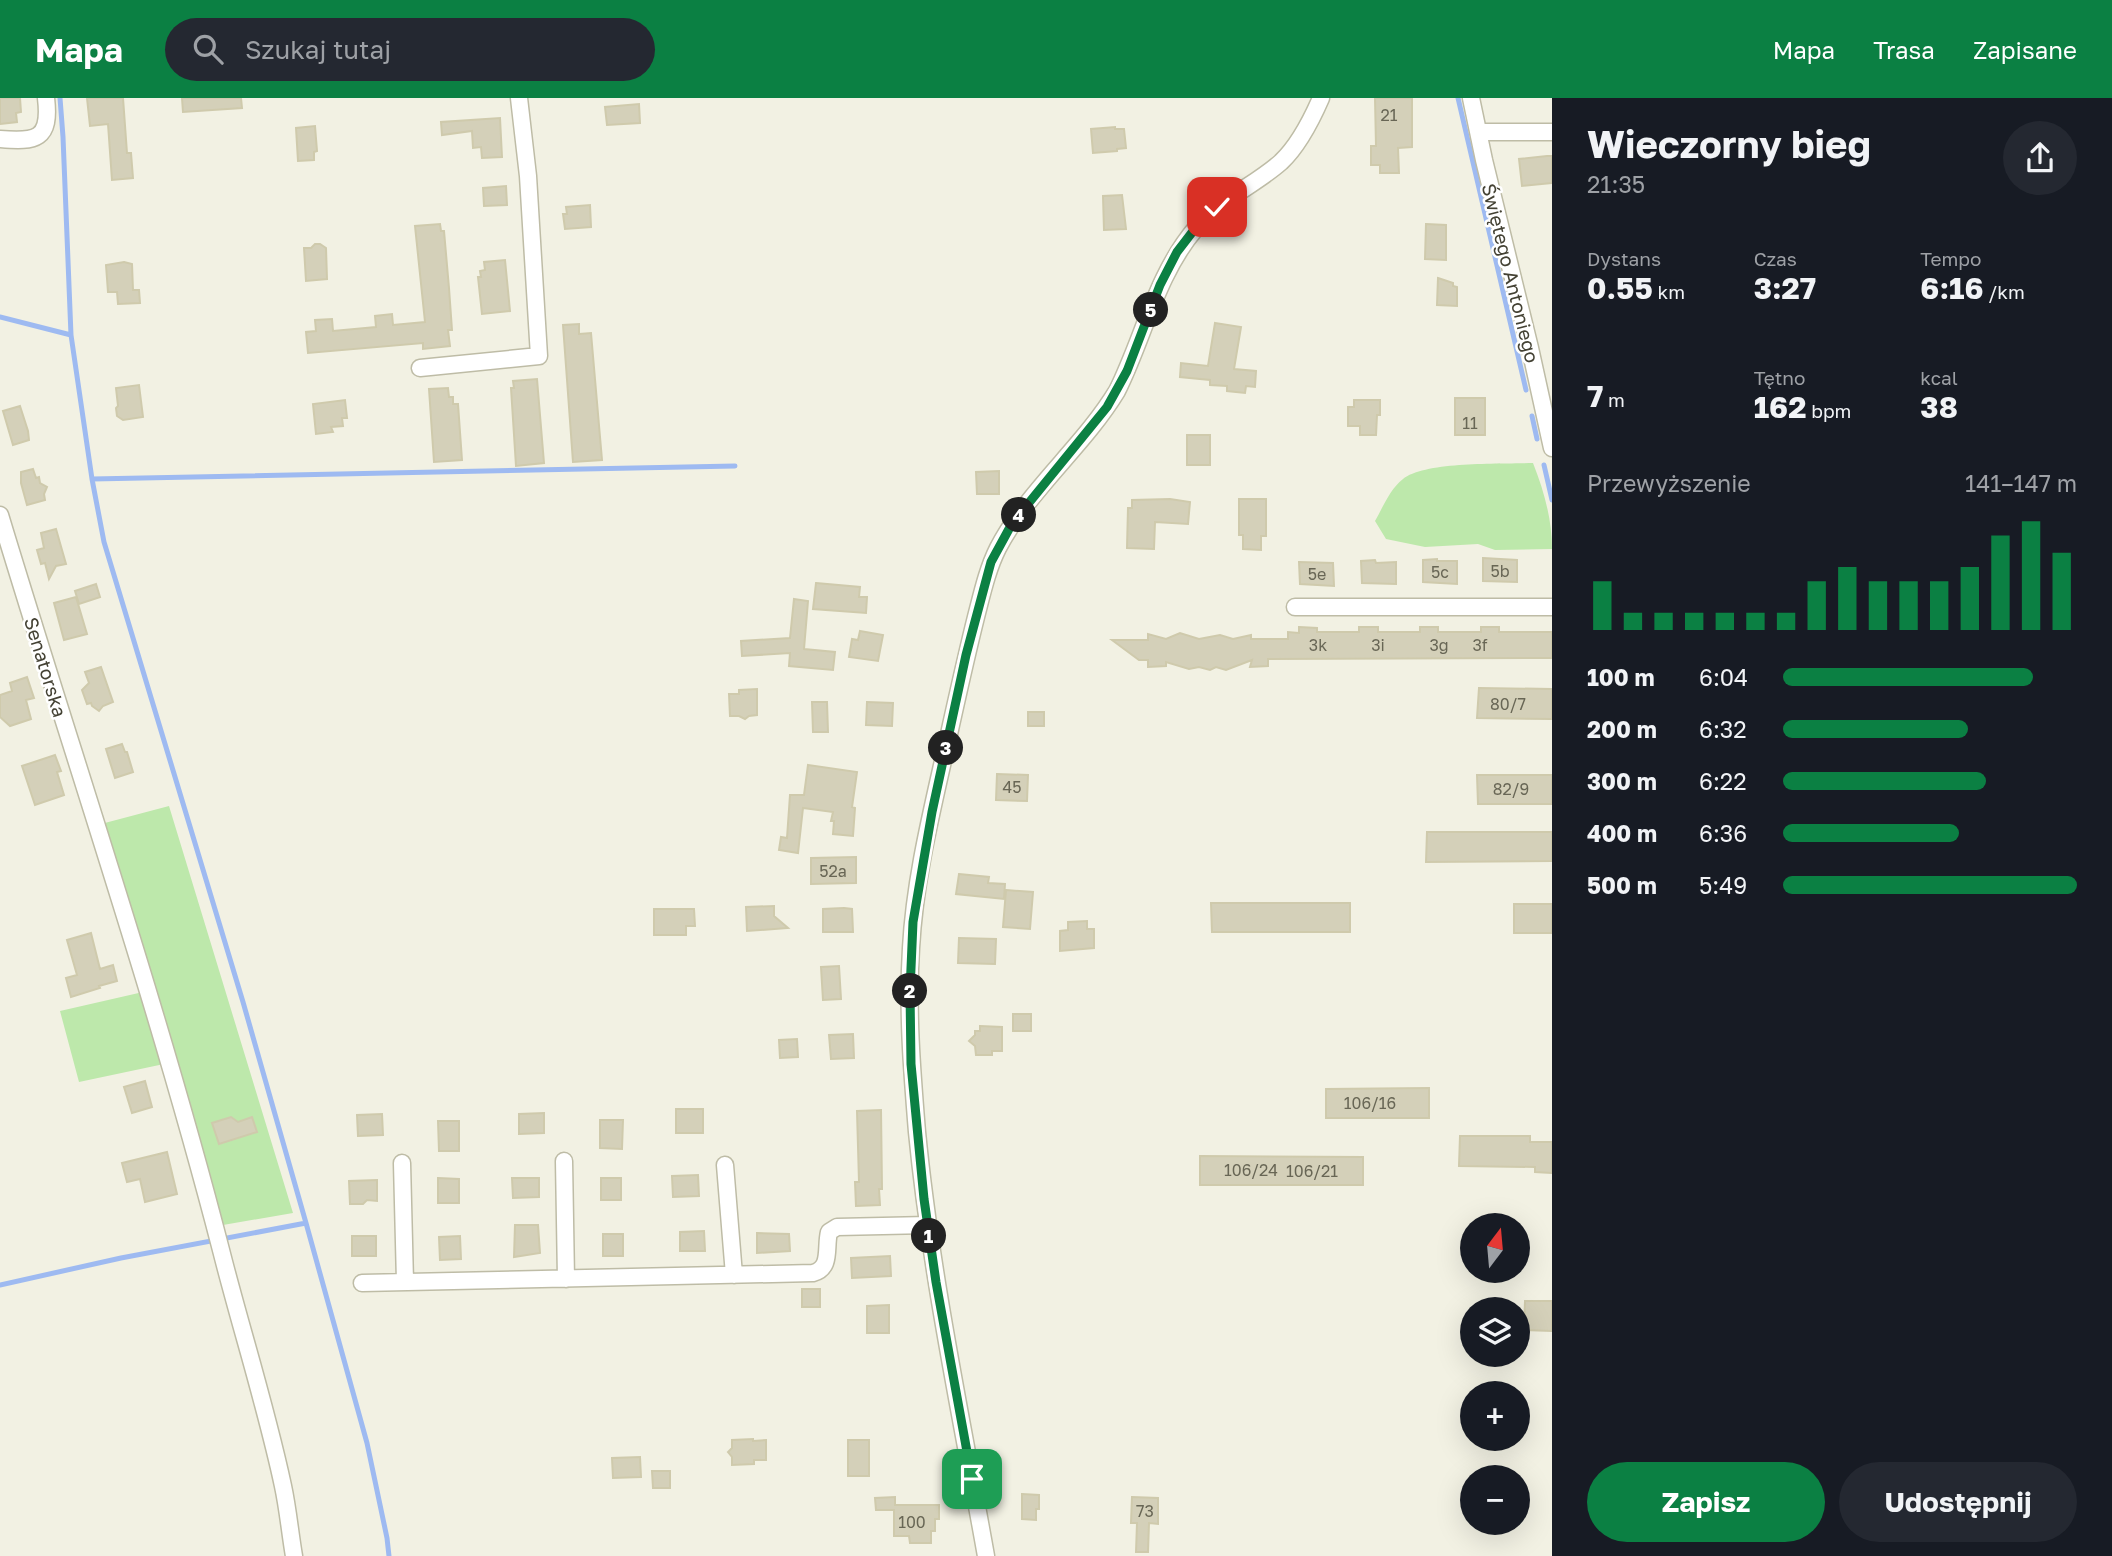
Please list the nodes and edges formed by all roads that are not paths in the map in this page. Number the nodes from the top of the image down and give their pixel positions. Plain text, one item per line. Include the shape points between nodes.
1 (46, 98) edge
2 (519, 98) edge
3 (1321, 98) edge
4 (1471, 98) edge
5 (1478, 132) junction
6 (1552, 132) edge
7 (0, 139) edge
8 (420, 368) dead end
9 (1552, 448) edge
10 (0, 515) edge
11 (1295, 607) dead end
12 (1552, 607) edge
13 (564, 1161) dead end
14 (401, 1163) dead end
15 (725, 1166) dead end
16 (928, 1225) junction
17 (734, 1276) junction
18 (566, 1279) junction
19 (405, 1282) junction
20 (362, 1283) dead end
21 (294, 1556) edge
22 (986, 1556) edge

1 - 7 street via 46,124 40,134 26,141
2 - 8 street via 539,356
3 - 16 street via 1283,160 1217,207 1177,252 1117,391 1009,529 991,562 939,778 913,922 911,1064
4 - 5 street, Świętego Antoniego
5 - 6 street
5 - 9 street, Świętego Antoniego
10 - 21 street, Senatorska via 171,1065 262,1398
11 - 12 street
13 - 18 street
14 - 19 street
15 - 17 street
16 - 17 street via 837,1227 829,1232 821,1271
16 - 22 street
17 - 18 street
18 - 19 street
19 - 20 street

